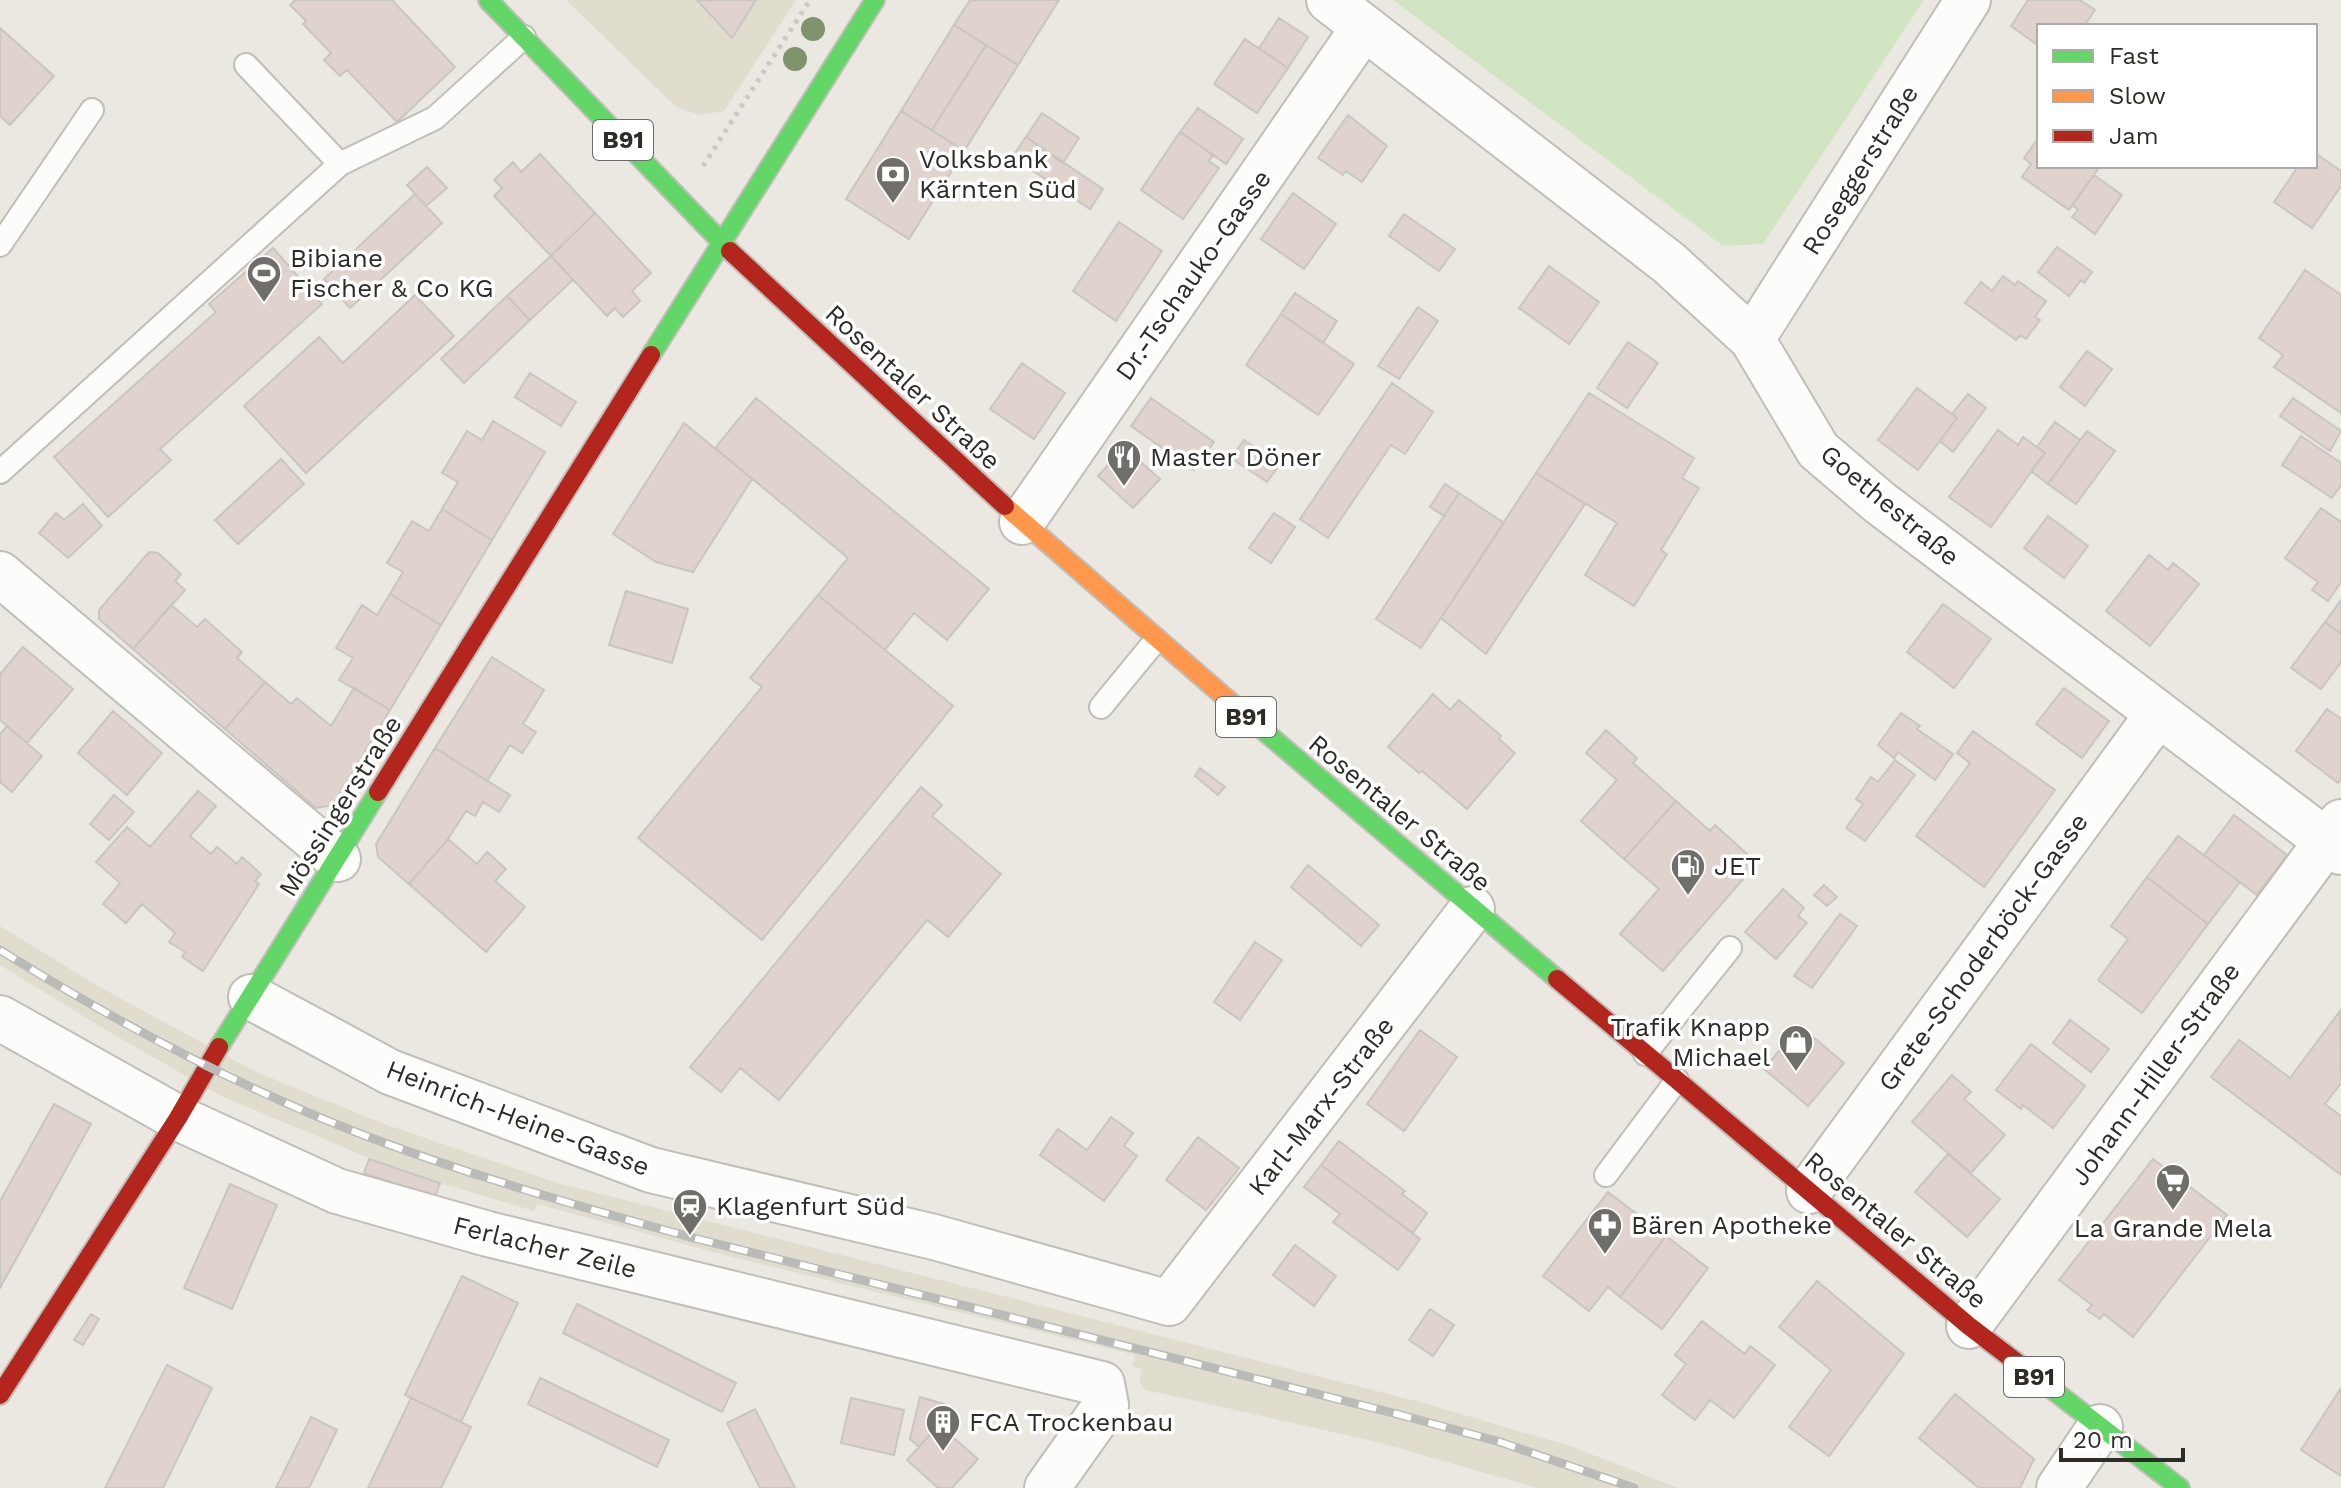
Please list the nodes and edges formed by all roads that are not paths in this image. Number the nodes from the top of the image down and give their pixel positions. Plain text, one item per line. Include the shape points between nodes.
1 (488, 0) edge
2 (875, 0) edge
3 (1329, 0) edge
4 (1968, 0) edge
5 (1364, 27) junction
6 (524, 37) junction
7 (246, 65) dead end
8 (92, 110) dead end
9 (340, 164) junction
10 (721, 242) junction
11 (0, 245) edge
12 (1752, 339) junction
13 (0, 472) edge
14 (1022, 522) junction
15 (0, 574) edge
16 (1156, 640) junction
17 (1101, 707) dead end
18 (2158, 714) junction
19 (2336, 838) edge
20 (338, 859) junction
21 (1472, 909) junction
22 (1730, 948) dead end
23 (251, 997) junction
24 (0, 1018) edge
25 (1645, 1054) junction
26 (1677, 1080) junction
27 (178, 1118) junction
28 (1606, 1175) dead end
29 (1809, 1191) junction
30 (1169, 1303) joint
31 (1969, 1326) junction
32 (0, 1395) edge
33 (2100, 1427) junction
34 (1047, 1488) edge
35 (2059, 1488) edge
36 (2180, 1488) edge

1 - 6 main road, Rosentaler Straße / B91
2 - 10 main road, Mössingerstraße
3 - 5 street, Goethestraße
4 - 12 street, Roseggerstraße
5 - 12 street, Goethestraße via 1669,263
5 - 14 street, Dr.-Tschauko-Gasse
6 - 9 lane via 435,118
6 - 10 main road, Rosentaler Straße / B91
7 - 9 lane
8 - 11 lane
9 - 13 lane
10 - 14 main road, Rosentaler Straße / B91
10 - 20 main road, Mössingerstraße
12 - 18 street, Goethestraße via 1818,450
14 - 16 main road, Rosentaler Straße / B91
15 - 20 street
16 - 17 lane
16 - 21 main road, Rosentaler Straße / B91
18 - 19 street, Goethestraße
18 - 29 street, Grete-Schoderböck-Gasse
19 - 31 street, Johann-Hiller-Straße
20 - 23 main road, Mössingerstraße
21 - 25 main road, Rosentaler Straße / B91
21 - 30 street, Karl-Marx-Straße
22 - 25 lane
23 - 27 main road, Mössingerstraße
23 - 30 street, Heinrich-Heine-Gasse via 390,1072 651,1170 934,1237
24 - 27 street, Ferlacher Zeile
25 - 26 main road, Rosentaler Straße / B91
26 - 28 lane
26 - 29 main road, Rosentaler Straße / B91
27 - 32 main road, Mössingerstraße
27 - 34 street, Ferlacher Zeile via 365,1200 1102,1384 1106,1405
29 - 31 main road, Rosentaler Straße / B91
31 - 33 main road, Rosentaler Straße / B91
33 - 35 street
33 - 36 main road, Rosentaler Straße / B91

